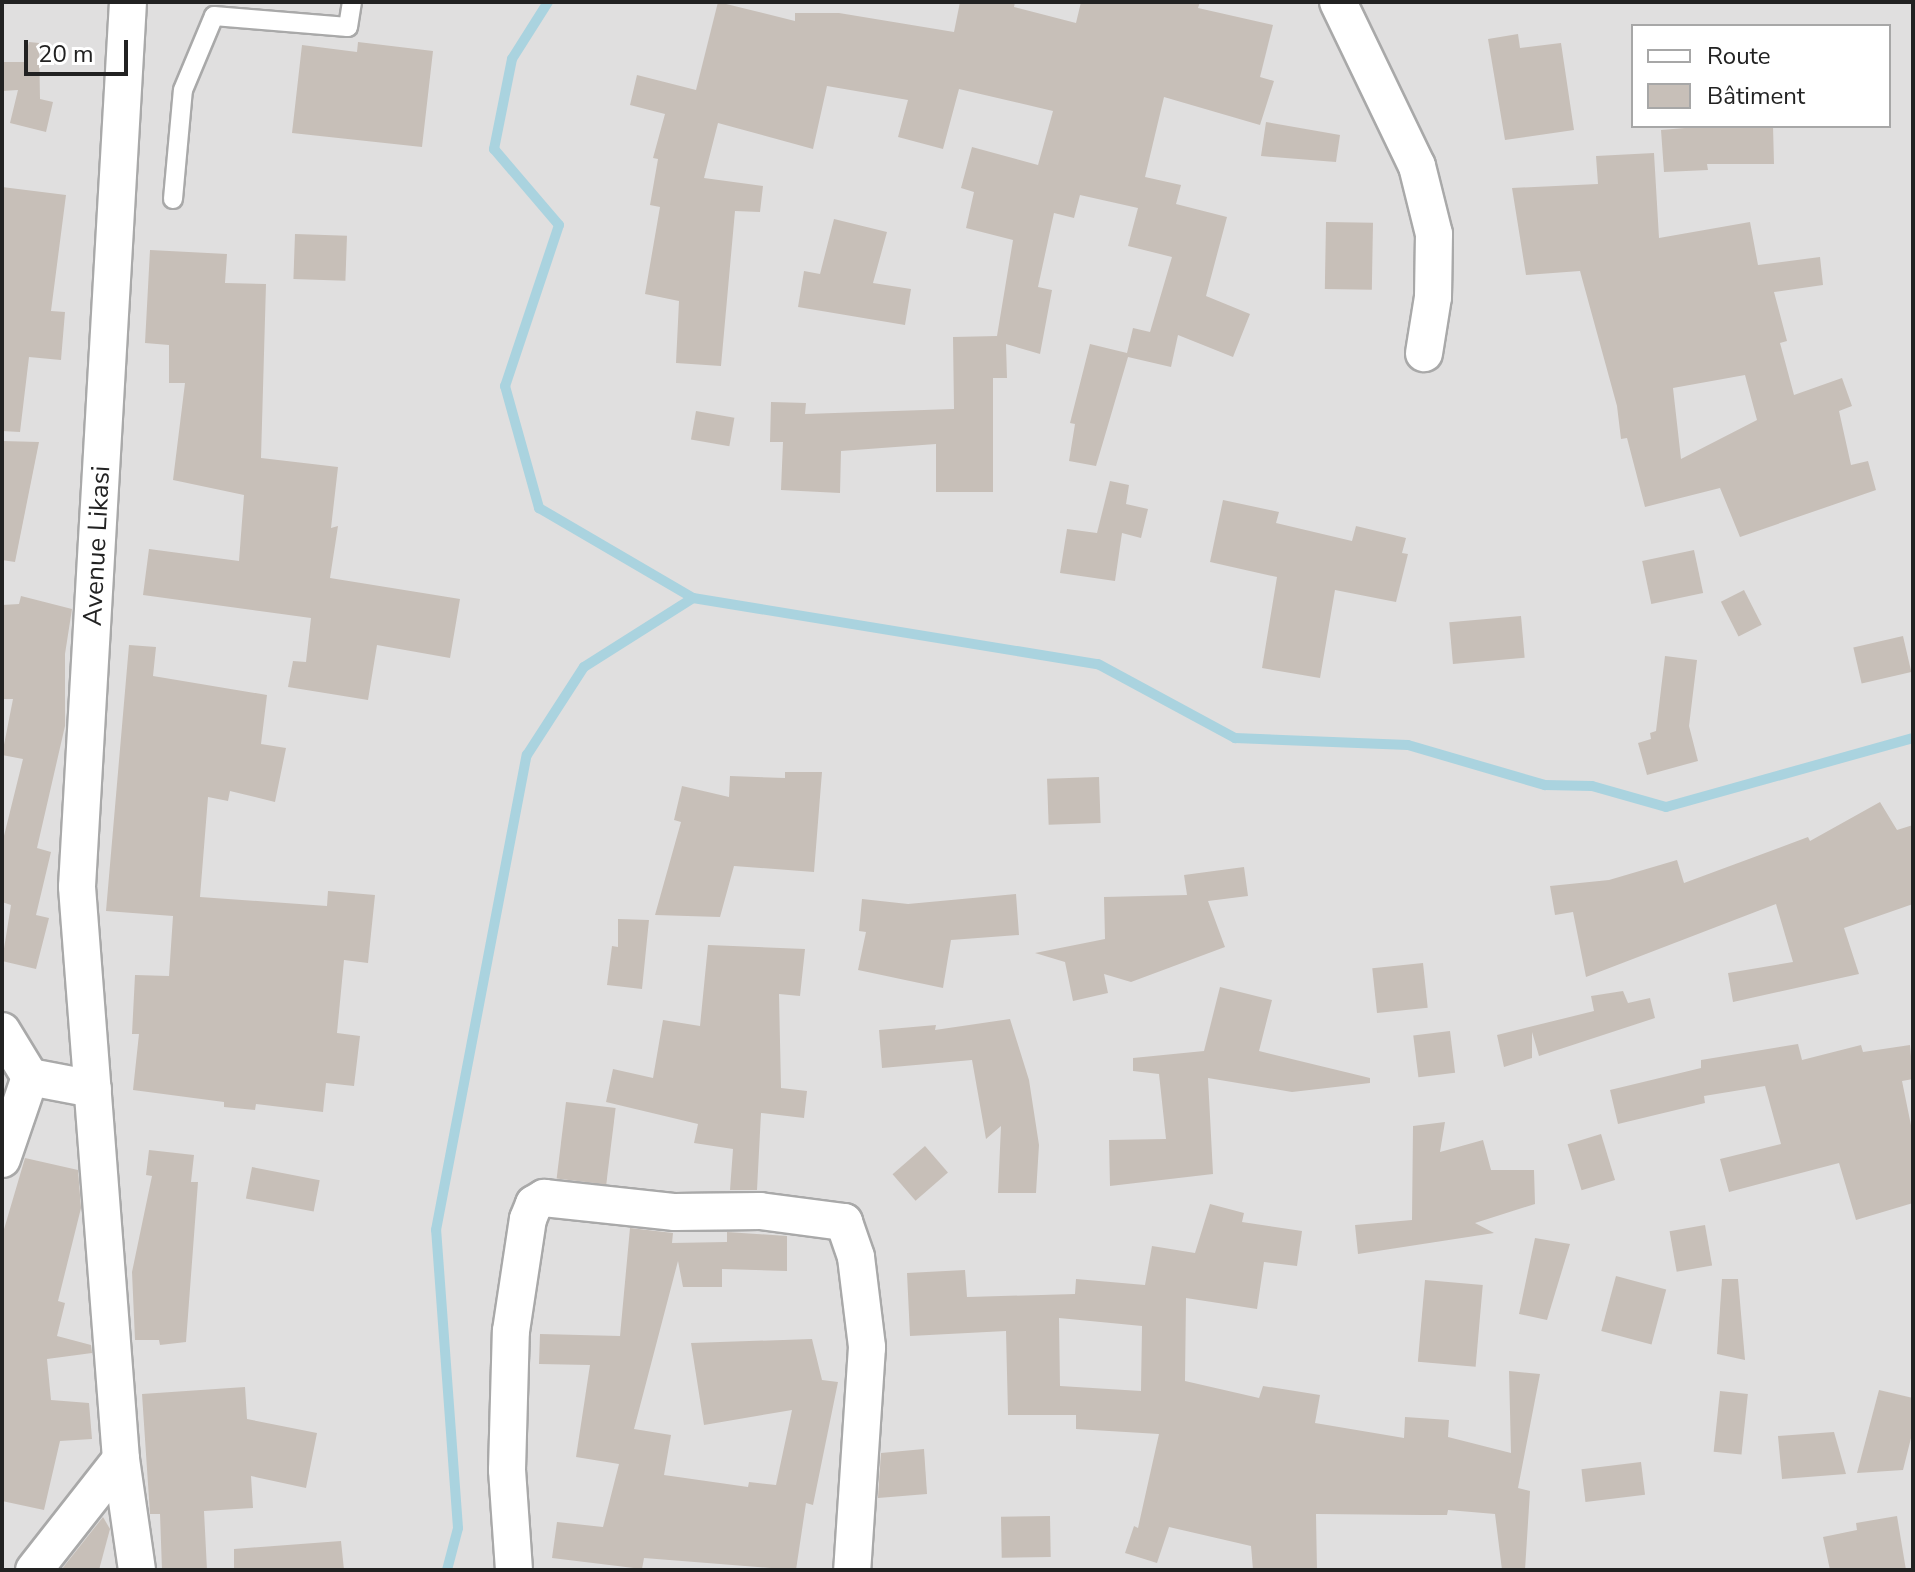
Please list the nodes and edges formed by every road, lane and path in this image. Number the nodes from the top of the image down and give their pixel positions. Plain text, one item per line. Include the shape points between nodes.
1 (128, 2) edge
2 (352, 2) edge
3 (1338, 2) edge
4 (173, 199) dead end
5 (1424, 353) dead end
6 (2, 1031) edge
7 (30, 1077) junction
8 (93, 1089) junction
9 (2, 1159) edge
10 (121, 1459) junction
11 (34, 1570) edge
12 (137, 1570) edge
13 (514, 1570) edge
14 (852, 1570) edge

1 - 8 street, Avenue Likasi via 77,887
2 - 4 lane via 348,27 214,16 183,90
3 - 5 street via 1417,166 1434,234 1433,297
6 - 7 street
7 - 8 street
7 - 9 street
8 - 10 street, Avenue Likasi
10 - 11 street
10 - 12 street, Avenue Likasi
13 - 14 street via 507,1470 511,1331 528,1219 544,1198 675,1212 760,1211 844,1222 856,1257 867,1347

